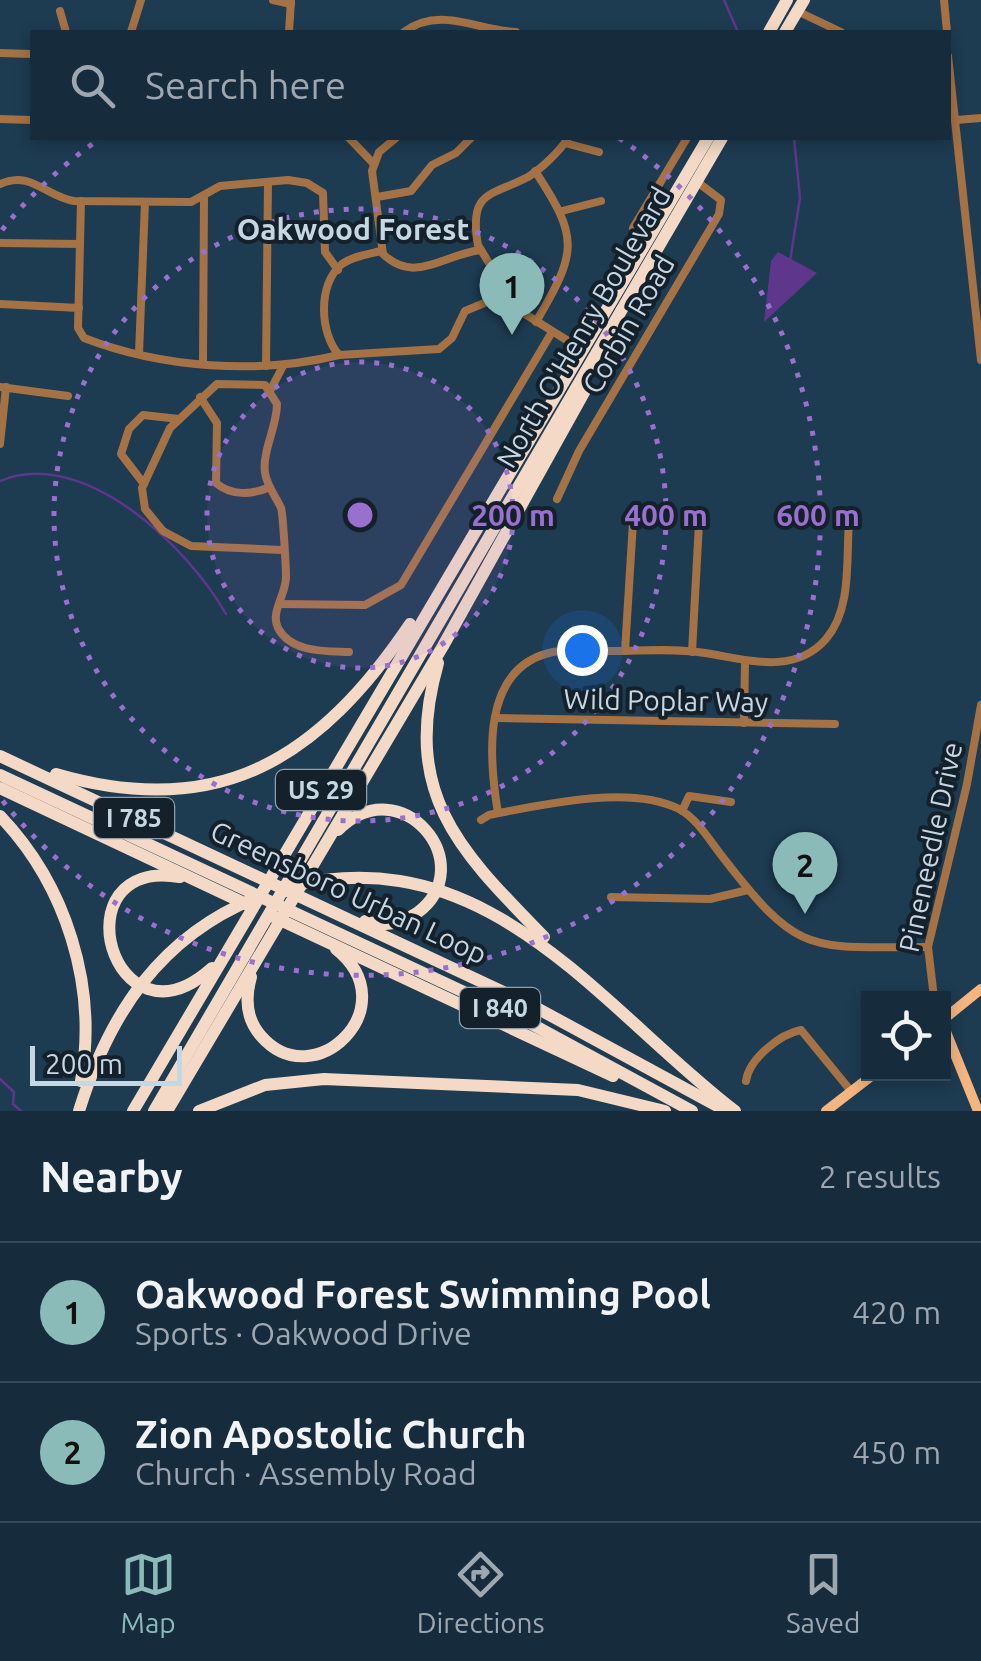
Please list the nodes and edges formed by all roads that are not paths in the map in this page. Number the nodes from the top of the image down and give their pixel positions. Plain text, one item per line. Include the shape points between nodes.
1 (140, 0) edge
2 (273, 0) edge
3 (944, 0) edge
4 (291, 2) edge
5 (796, 3) edge
6 (60, 11) dead end
7 (446, 20) junction
8 (65, 30) edge
9 (132, 30) edge
10 (289, 30) edge
11 (407, 30) edge
12 (446, 30) edge
13 (504, 30) edge
14 (771, 30) edge
15 (783, 30) edge
16 (838, 30) edge
17 (946, 30) edge
18 (0, 53) edge
19 (30, 54) edge
20 (951, 80) edge
21 (981, 118) edge
22 (0, 119) edge
23 (30, 120) edge
24 (956, 120) junction
25 (351, 140) edge
26 (394, 140) edge
27 (469, 140) edge
28 (566, 140) edge
29 (686, 140) edge
30 (710, 140) edge
31 (720, 140) edge
32 (599, 152) dead end
33 (374, 163) junction
34 (670, 166) junction
35 (535, 171) junction
36 (690, 179) junction
37 (268, 182) junction
38 (0, 184) edge
39 (377, 197) junction
40 (204, 198) junction
41 (81, 200) junction
42 (601, 201) dead end
43 (144, 202) junction
44 (562, 211) junction
45 (633, 228) dead end
46 (0, 243) edge
47 (80, 244) junction
48 (480, 250) junction
49 (382, 251) junction
50 (338, 270) junction
51 (644, 273) junction
52 (506, 294) junction
53 (0, 304) edge
54 (78, 308) junction
55 (978, 320) edge
56 (536, 322) junction
57 (552, 332) junction
58 (581, 348) junction
59 (138, 354) junction
60 (339, 355) junction
61 (981, 360) edge
62 (203, 362) junction
63 (266, 366) junction
64 (283, 366) junction
65 (3, 387) edge
66 (270, 389) junction
67 (68, 396) dead end
68 (200, 397) junction
69 (179, 419) junction
70 (1, 444) edge
71 (144, 484) junction
72 (270, 488) junction
73 (558, 500) dead end
74 (632, 522) dead end
75 (700, 522) dead end
76 (848, 522) dead end
77 (282, 550) junction
78 (280, 604) junction
79 (422, 620) junction
80 (443, 646) junction
81 (624, 651) junction
82 (349, 652) dead end
83 (692, 652) junction
84 (744, 663) junction
85 (981, 705) edge
86 (495, 718) junction
87 (744, 723) junction
88 (836, 724) dead end
89 (0, 756) edge
90 (14, 762) junction
91 (0, 775) edge
92 (0, 788) edge
93 (730, 802) dead end
94 (682, 811) junction
95 (498, 813) junction
96 (0, 816) edge
97 (481, 820) dead end
98 (323, 847) junction
99 (198, 881) junction
100 (748, 890) junction
101 (240, 894) junction
102 (611, 897) dead end
103 (338, 913) junction
104 (299, 922) junction
105 (322, 940) junction
106 (928, 947) junction
107 (222, 960) junction
108 (257, 961) junction
109 (981, 989) edge
110 (933, 991) edge
111 (598, 993) junction
112 (951, 1013) edge
113 (951, 1045) edge
114 (746, 1080) dead end
115 (865, 1081) edge
116 (851, 1091) junction
117 (77, 1111) edge
118 (133, 1111) edge
119 (154, 1111) edge
120 (167, 1111) edge
121 (199, 1111) edge
122 (665, 1111) edge
123 (676, 1111) edge
124 (692, 1111) edge
125 (726, 1111) edge
126 (736, 1111) edge
127 (826, 1111) edge
128 (978, 1111) edge

1 - 9 street
2 - 4 street
3 - 17 street
4 - 10 street
5 - 14 highway
5 - 15 highway
5 - 16 street
6 - 8 street
7 - 11 street
7 - 12 street
7 - 13 street
18 - 19 street
20 - 24 street
21 - 24 street
22 - 23 street
24 - 55 street
25 - 33 street
26 - 33 street
27 - 39 street via 432,165 411,191
28 - 32 street
28 - 35 street
29 - 34 street
30 - 36 highway
31 - 36 highway, North O'Henry Boulevard / US 29
33 - 39 street
34 - 36 street
34 - 45 street
35 - 44 street
35 - 48 street via 483,200 476,226
36 - 51 highway, North O'Henry Boulevard / US 29
36 - 58 highway, North O'Henry Boulevard / US 29
36 - 73 street, Corbin Road via 720,200 720,214 580,451
37 - 40 street via 220,186
37 - 50 street via 307,182 323,193 325,252
37 - 63 street
38 - 41 street via 32,181 58,197
39 - 49 street
40 - 43 street
40 - 62 street
41 - 43 street
41 - 47 street
42 - 44 street
43 - 59 street
44 - 56 street via 565,269
46 - 47 street
47 - 54 street
48 - 49 street via 458,252 423,270 396,265
48 - 52 street
49 - 50 street
50 - 60 street via 327,294 325,331
51 - 80 highway via 535,486
51 - 119 highway, North O'Henry Boulevard / US 29
52 - 56 street
52 - 60 street via 465,311 439,349
53 - 54 street
54 - 59 street via 84,338
55 - 61 street
56 - 57 street
57 - 58 street
57 - 78 street via 401,585 365,605
58 - 79 highway, North O'Henry Boulevard / US 29
59 - 62 street
60 - 64 street
62 - 63 street
63 - 64 street
64 - 66 street
65 - 67 street
65 - 70 street
66 - 68 street via 216,384
66 - 72 street via 277,404 266,458
68 - 69 street
68 - 72 street via 217,423 216,483 235,493
69 - 71 street
69 - 71 street via 152,413 138,416 128,429 121,454
71 - 77 street via 141,495 153,521 191,546
72 - 77 street via 282,510
74 - 81 street
75 - 83 street
76 - 84 street via 841,614 826,639 801,657
77 - 78 street via 286,591
78 - 82 street via 276,625 295,644
79 - 90 highway via 411,622 335,720 250,771 187,787 138,790
79 - 107 highway, North O'Henry Boulevard / US 29
80 - 98 highway
80 - 111 highway via 427,728 441,811 472,863
81 - 83 street
81 - 86 street via 555,652 530,660 508,680
83 - 84 street
84 - 87 street
85 - 106 street, Pineneedle Drive
86 - 87 street, Wild Poplar Way
86 - 95 street via 489,751
87 - 88 street, Wild Poplar Way
89 - 90 highway, Greensboro Urban Loop / I 785
90 - 103 highway, Greensboro Urban Loop / I 785
91 - 101 highway, Greensboro Urban Loop / I 840
92 - 99 highway
93 - 94 street via 689,796
94 - 95 street via 611,799
94 - 100 street
95 - 97 street
96 - 117 highway via 46,878 74,947 86,1020
98 - 103 highway via 348,820 386,809 421,823 440,856 435,891 407,919 378,924
98 - 108 highway
99 - 101 highway
99 - 107 highway via 159,875 128,888 110,915 111,954 132,980 163,990 196,982
100 - 102 street via 710,899
100 - 106 street via 781,926 809,942
101 - 104 highway, Greensboro Urban Loop / I 840
103 - 125 highway, Greensboro Urban Loop / I 840 via 565,1022
104 - 105 highway
104 - 124 highway, Greensboro Urban Loop / I 840 via 542,1028
105 - 108 highway via 354,968 362,1003 349,1035 320,1053 284,1052 258,1032 247,1000
105 - 123 highway via 568,1053
106 - 110 street, Pineneedle Drive
107 - 118 highway, North O'Henry Boulevard / US 29
108 - 120 highway
109 - 112 main road
111 - 117 highway via 520,927 448,892 364,878 272,892 187,936 131,994 102,1044
111 - 126 highway
113 - 128 main road
114 - 116 street via 750,1064 801,1030
115 - 116 main road
116 - 127 main road
121 - 122 highway via 252,1088 313,1079 578,1090

